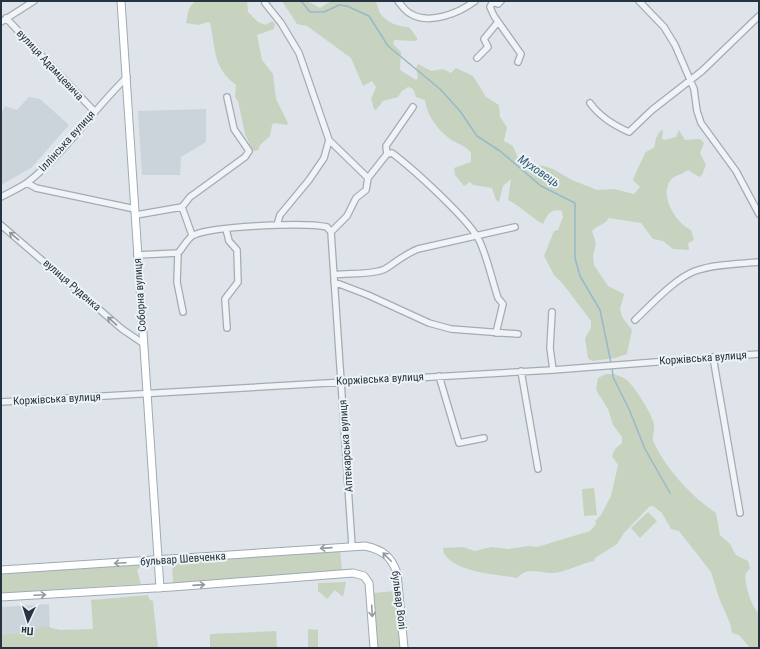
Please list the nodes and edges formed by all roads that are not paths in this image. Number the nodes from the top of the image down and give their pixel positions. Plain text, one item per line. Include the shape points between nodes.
1 (34, 1) edge
2 (121, 1) edge
3 (398, 1) edge
4 (475, 1) edge
5 (493, 1) edge
6 (501, 1) edge
7 (639, 1) edge
8 (265, 3) dead end
9 (759, 16) edge
10 (4, 20) edge
11 (498, 22) junction
12 (476, 58) dead end
13 (518, 62) dead end
14 (127, 78) junction
15 (691, 79) junction
16 (227, 97) dead end
17 (590, 103) dead end
18 (413, 107) dead end
19 (94, 112) junction
20 (329, 140) junction
21 (387, 154) junction
22 (368, 178) junction
23 (27, 183) junction
24 (1, 197) edge
25 (182, 207) junction
26 (135, 212) junction
27 (759, 214) edge
28 (1, 225) edge
29 (277, 225) junction
30 (515, 227) dead end
31 (226, 229) junction
32 (331, 232) junction
33 (192, 235) junction
34 (476, 235) junction
35 (178, 253) junction
36 (137, 255) junction
37 (759, 262) edge
38 (334, 275) junction
39 (334, 282) junction
40 (183, 312) dead end
41 (552, 312) dead end
42 (635, 320) dead end
43 (227, 328) dead end
44 (496, 333) junction
45 (518, 334) dead end
46 (144, 344) junction
47 (759, 354) edge
48 (714, 357) junction
49 (553, 370) junction
50 (521, 372) junction
51 (439, 376) junction
52 (341, 382) junction
53 (147, 395) junction
54 (1, 402) edge
55 (484, 438) dead end
56 (538, 469) dead end
57 (740, 513) dead end
58 (352, 546) junction
59 (365, 546) joint
60 (159, 560) junction
61 (1, 570) edge
62 (160, 588) junction
63 (1, 597) edge
64 (374, 648) edge
65 (404, 648) edge

1 - 10 street
2 - 14 main road, Соборна вулиця
3 - 4 street via 411,14 436,18 463,10
5 - 6 street via 498,4
5 - 11 street via 490,7
7 - 15 street via 664,27
8 - 20 street via 299,53
9 - 15 street
10 - 19 street, вулиця Адамцевича
11 - 12 street via 484,39 488,47
11 - 13 street via 521,54
14 - 19 street, Іллінська вулиця
14 - 26 main road, Соборна вулиця
15 - 17 street via 628,132 611,125
15 - 27 street via 701,123 736,171
16 - 25 street via 234,129 249,151 245,157 190,197
18 - 21 street via 386,146
19 - 23 street, Іллінська вулиця via 48,165
20 - 22 street
20 - 29 street via 324,158 280,215
21 - 22 street
21 - 34 street via 392,153 421,178
22 - 32 street via 366,190 356,198 347,216
23 - 24 street, Іллінська вулиця
23 - 26 street via 36,188
25 - 26 street
25 - 33 street
26 - 36 main road, Соборна вулиця
46 -> 28 street, вулиця Руденка via 122,329
29 - 31 street
29 - 32 street via 317,224 327,227
30 - 34 street
31 - 33 street
31 - 43 street via 229,241 237,250 239,280 225,299
32 - 38 street, Аптекарська вулиця
33 - 35 street
34 - 38 street via 418,249 375,272
34 - 44 street via 498,298 503,304
35 - 36 street
35 - 40 street via 176,282
36 - 46 main road, Соборна вулиця
37 - 42 street via 694,272 680,280
38 - 39 street, Аптекарська вулиця
39 - 44 street via 368,294 429,323 451,329
39 - 52 street, Аптекарська вулиця
41 - 49 street via 550,348
44 - 45 street
46 - 53 main road, Соборна вулиця
47 - 48 street, Коржівська вулиця
48 - 49 street, Коржівська вулиця
48 - 57 street
49 - 50 street, Коржівська вулиця
50 - 51 street, Коржівська вулиця
50 - 56 street
51 - 52 street, Коржівська вулиця
51 - 55 street via 459,443
52 - 53 street, Коржівська вулиця
52 - 58 street, Аптекарська вулиця
53 - 54 street, Коржівська вулиця
53 - 60 main road, Соборна вулиця
58 - 59 main road, бульвар Шевченка
58 -> 60 main road, бульвар Шевченка
65 -> 59 main road, бульвар Волі via 394,563 387,554
60 -> 61 main road, бульвар Шевченка
60 - 62 main road, Соборна вулиця
63 -> 62 main road
62 -> 64 main road via 353,573 364,576 371,592

